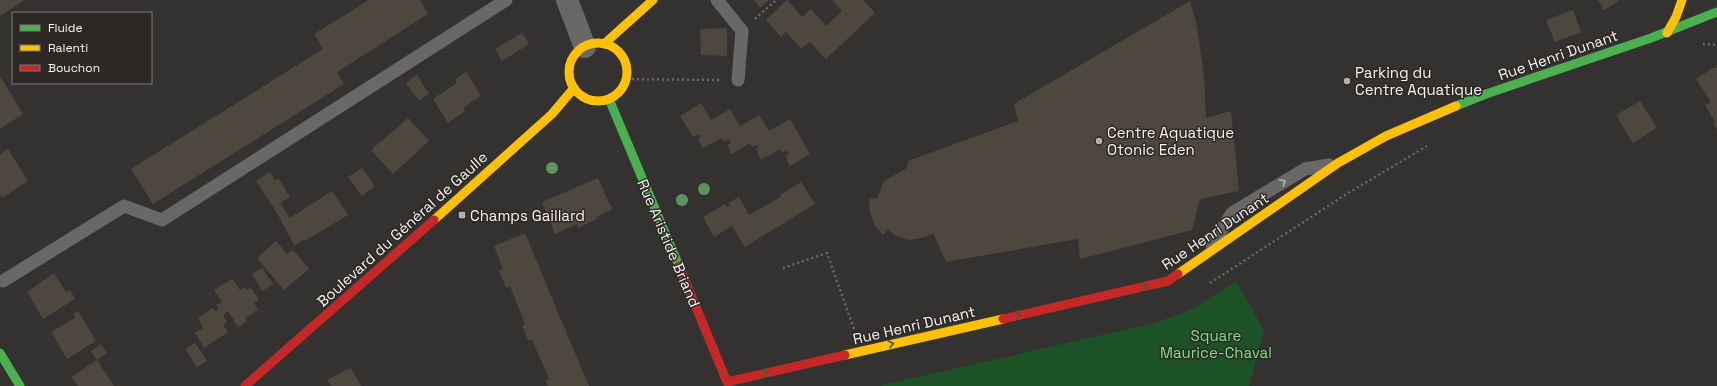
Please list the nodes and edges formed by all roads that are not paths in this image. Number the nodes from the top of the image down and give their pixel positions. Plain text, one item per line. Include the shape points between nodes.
1 (567, 0) edge
2 (653, 0) edge
3 (717, 0) edge
4 (1682, 0) edge
5 (498, 2) edge
6 (1717, 12) edge
7 (1667, 33) junction
8 (595, 45) junction
9 (738, 80) road end
10 (574, 88) junction
11 (609, 99) junction
12 (1338, 163) junction
13 (1206, 255) junction
14 (3, 281) dead end
15 (0, 353) edge
16 (728, 384) edge
17 (20, 386) edge
18 (245, 386) edge

1 - 8 street
2 - 8 street
3 - 9 lane via 742,31
4 - 7 street
5 - 14 lane via 162,220 124,206
6 - 7 street, Rue Henri Dunant
7 - 12 street, Rue Henri Dunant via 1471,100 1386,136
8 - 10 street via 577,52 572,60 569,69
8 - 11 street via 613,47 625,61 627,79 617,95
10 - 11 street via 589,100 599,102
10 - 18 street, Boulevard du Général de Gaulle via 552,114
11 - 16 street, Rue Aristide Briand
12 - 13 street, Rue Henri Dunant
13 -> 12 lane via 1232,214 1305,169
16 -> 13 street, Rue Henri Dunant via 1168,281
15 - 17 street

